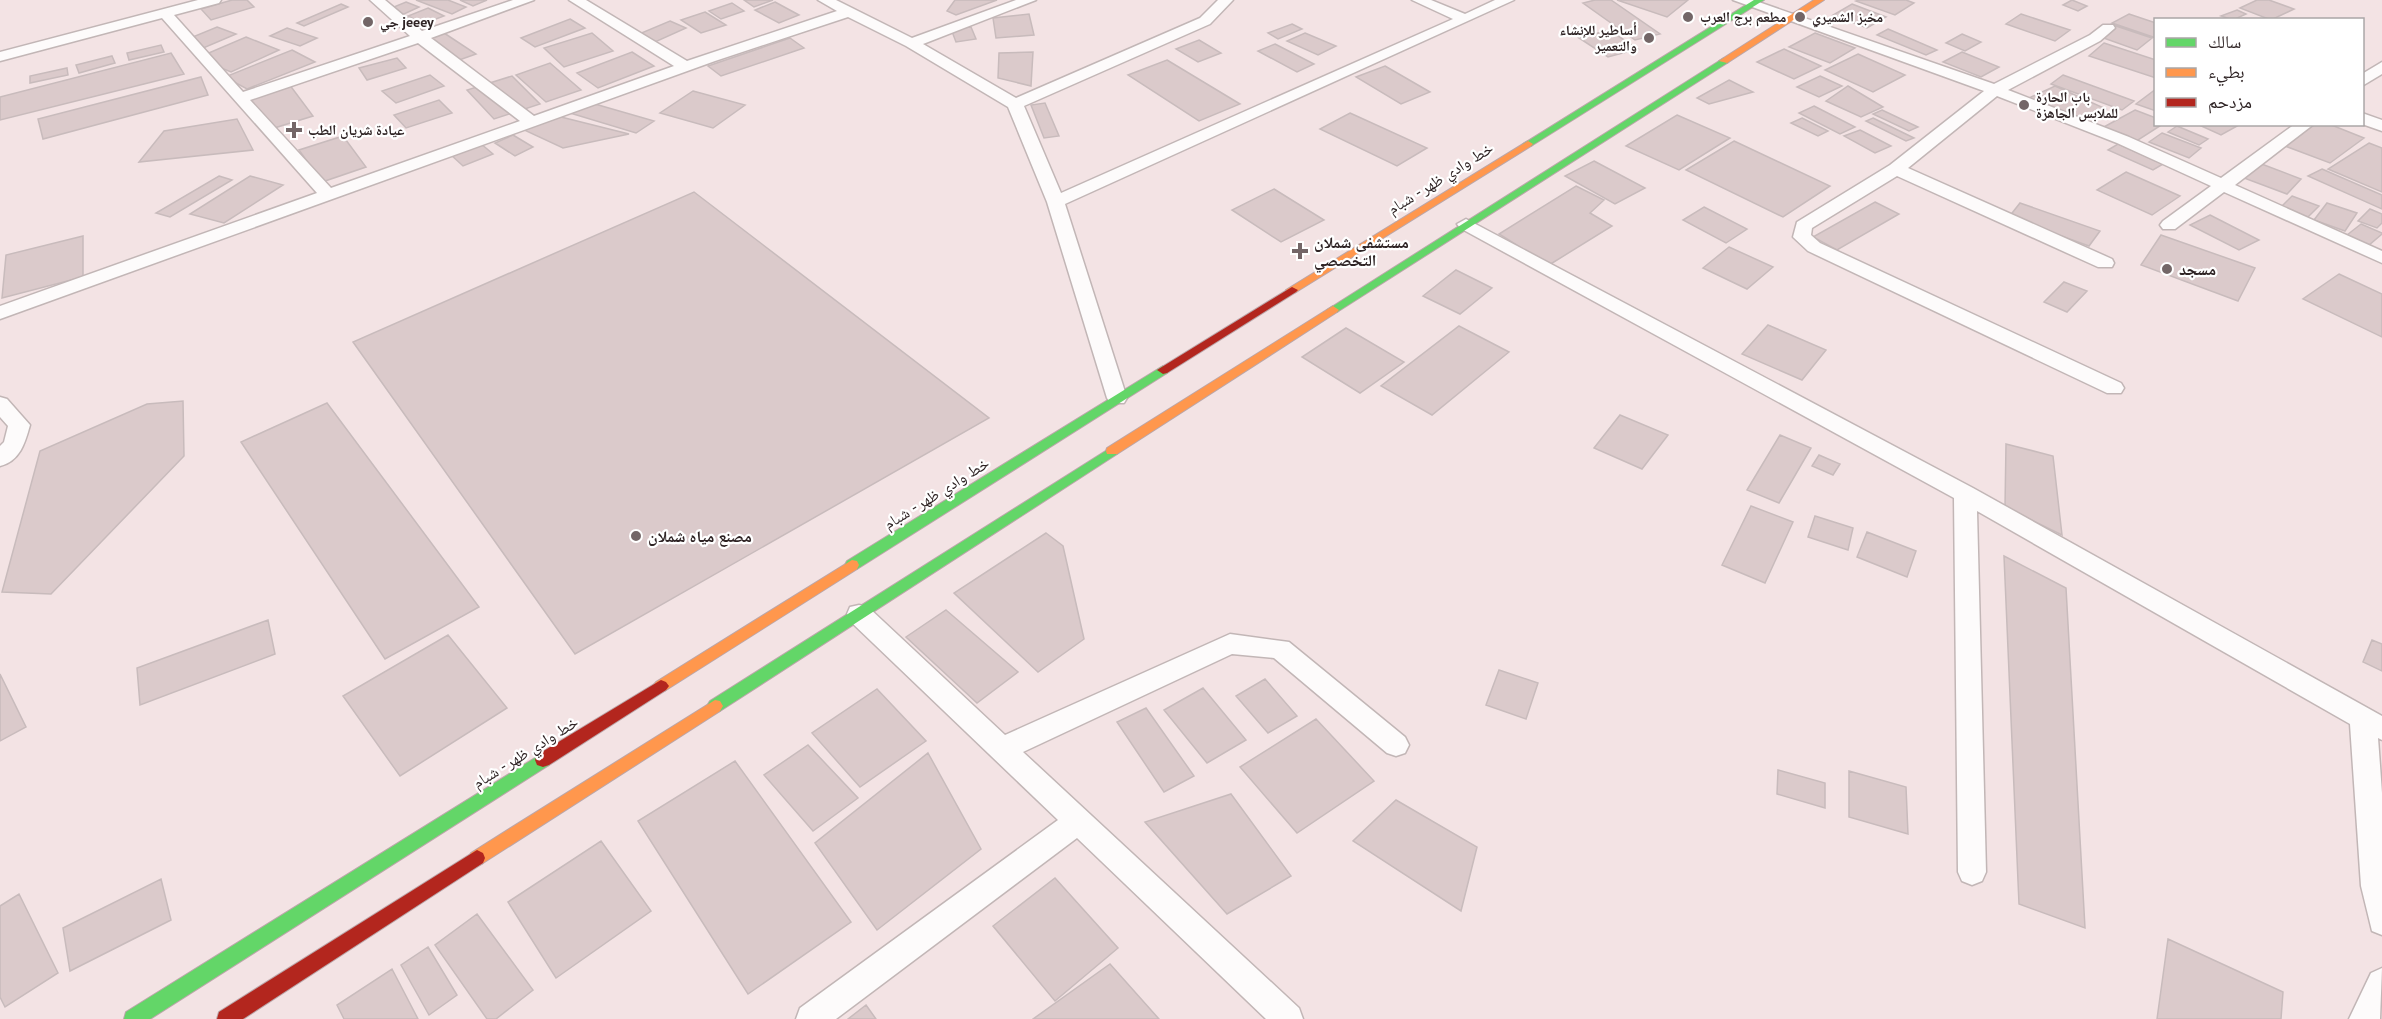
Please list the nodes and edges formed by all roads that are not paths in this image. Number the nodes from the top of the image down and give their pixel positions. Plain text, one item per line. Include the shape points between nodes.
1 (214, 0) edge
2 (377, 0) edge
3 (527, 0) edge
4 (576, 0) edge
5 (825, 0) edge
6 (1029, 0) edge
7 (1226, 0) edge
8 (1419, 0) edge
9 (1507, 0) edge
10 (1820, 0) edge
11 (1751, 1) edge
12 (849, 12) junction
13 (165, 13) junction
14 (1460, 17) dead end
15 (1790, 17) junction
16 (2108, 28) dead end
17 (420, 37) junction
18 (911, 43) junction
19 (0, 57) edge
20 (686, 67) junction
21 (2382, 68) edge
22 (2364, 81) edge
23 (1995, 90) junction
24 (240, 98) junction
25 (1015, 104) junction
26 (2364, 119) edge
27 (532, 122) junction
28 (2303, 126) edge
29 (2382, 126) edge
30 (1896, 169) junction
31 (2223, 186) junction
32 (328, 195) junction
33 (1056, 202) junction
34 (1466, 224) junction
35 (2169, 225) dead end
36 (2382, 258) edge
37 (2105, 263) dead end
38 (0, 314) edge
39 (2114, 388) dead end
40 (1117, 398) junction
41 (0, 404) edge
42 (0, 459) edge
43 (1965, 494) junction
44 (859, 614) junction
45 (2373, 724) edge
46 (1396, 745) dead end
47 (1002, 749) junction
48 (1078, 821) junction
49 (1972, 872) dead end
50 (2382, 921) edge
51 (2382, 983) edge
52 (133, 1019) edge
53 (226, 1019) edge
54 (811, 1019) edge
55 (1288, 1019) edge
56 (2364, 1019) edge

1 - 13 street
2 - 17 street
3 - 17 street
4 - 20 street
5 - 12 street
6 - 18 street
7 - 25 street via 1205,21
8 - 14 street
9 - 33 street
10 - 15 main road
11 - 15 street
11 - 40 main road, خط وادي ظهر - شبام
12 - 18 street
12 - 20 street
13 - 19 street
13 - 24 street
15 - 23 street
15 - 34 main road
16 - 23 street
17 - 24 street
17 - 27 street
18 - 25 street
20 - 27 street
21 - 22 street
23 - 30 street
23 - 31 street via 2123,140
24 - 32 street
25 - 33 street
26 - 29 street
27 - 32 street
28 - 31 street
30 - 37 street
30 - 39 street via 1803,226 1802,237 1814,247
31 - 35 street
31 - 36 street
32 - 38 street
33 - 40 street
34 - 43 street
34 - 44 main road
40 - 52 main road, خط وادي ظهر - شبام
41 - 42 street via 19,424 14,446
43 - 45 street
43 - 49 street
44 - 47 street
44 - 53 main road
45 - 50 street via 2375,886
46 - 47 street via 1280,649 1230,644
47 - 48 street
48 - 54 street
48 - 55 street
51 - 56 street

